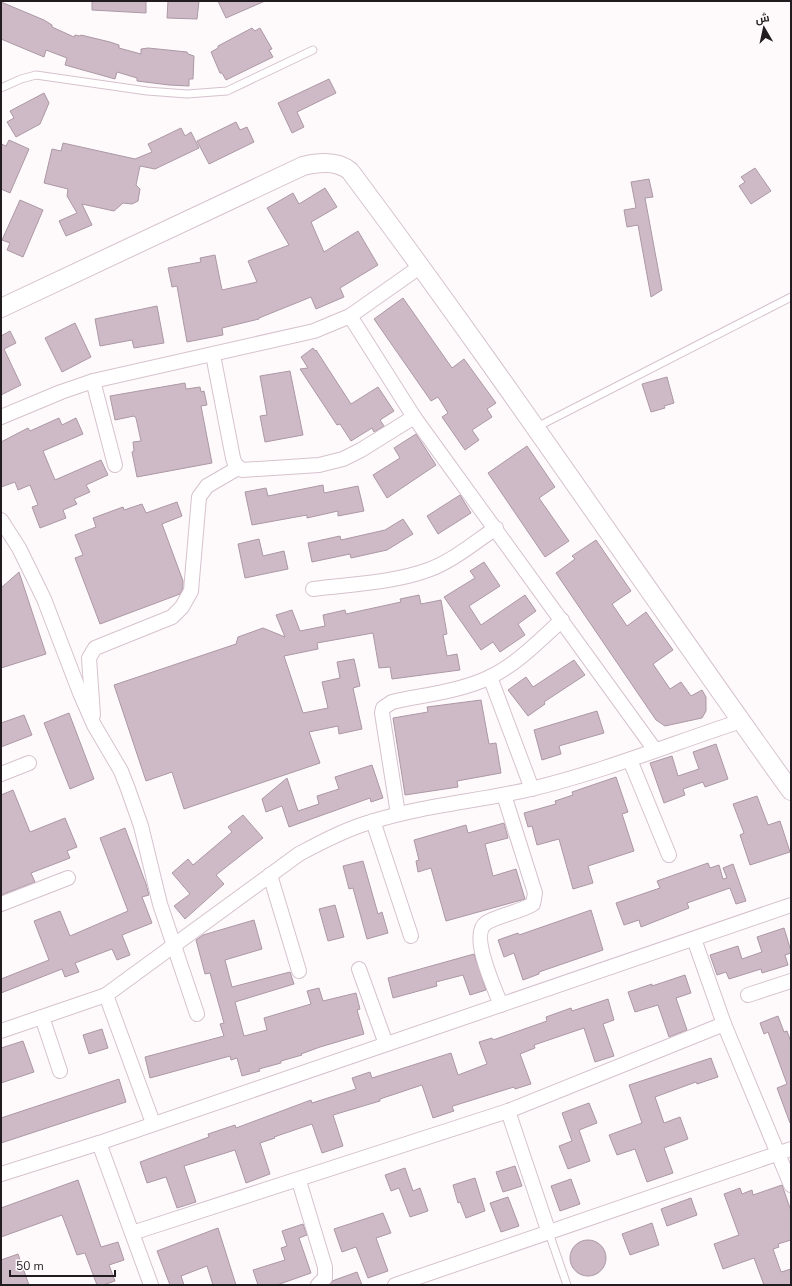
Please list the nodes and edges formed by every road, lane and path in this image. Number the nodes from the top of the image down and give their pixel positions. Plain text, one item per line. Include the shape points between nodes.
1 (313, 50) dead end
2 (1, 88) edge
3 (421, 266) junction
4 (791, 296) edge
5 (1, 308) edge
6 (350, 316) junction
7 (213, 355) junction
8 (93, 381) junction
9 (1, 417) edge
10 (414, 417) junction
11 (535, 428) junction
12 (115, 465) dead end
13 (238, 468) junction
14 (1, 520) edge
15 (496, 528) junction
16 (313, 588) dead end
17 (562, 620) junction
18 (490, 677) junction
19 (741, 722) junction
20 (94, 724) junction
21 (655, 750) junction
22 (630, 760) junction
23 (30, 763) dead end
24 (1, 774) edge
25 (532, 789) junction
26 (791, 791) edge
27 (504, 795) junction
28 (398, 814) junction
29 (373, 821) junction
30 (670, 855) dead end
31 (270, 875) junction
32 (68, 878) dead end
33 (1, 904) edge
34 (791, 905) edge
35 (411, 936) dead end
36 (694, 940) junction
37 (174, 945) junction
38 (359, 969) dead end
39 (299, 971) dead end
40 (791, 981) edge
41 (106, 994) junction
42 (748, 995) dead end
43 (501, 1005) junction
44 (197, 1014) dead end
45 (42, 1017) junction
46 (724, 1024) junction
47 (1, 1031) edge
48 (386, 1044) junction
49 (60, 1071) dead end
50 (508, 1111) junction
51 (153, 1123) junction
52 (99, 1143) junction
53 (785, 1152) edge
54 (1, 1174) edge
55 (299, 1180) junction
56 (791, 1185) edge
57 (132, 1233) junction
58 (549, 1233) junction
59 (151, 1285) edge
60 (318, 1285) edge
61 (395, 1285) edge
62 (567, 1285) edge

1 - 2 lane via 227,92 187,94 147,91 36,75
3 - 5 street via 350,172 331,163 314,163 245,192
3 - 6 street
3 - 11 street
4 - 11 lane
6 - 7 street via 314,331
6 - 10 street
7 - 8 street
7 - 13 street via 233,458
8 - 9 street
8 - 12 street
10 - 13 street via 343,459 319,465 248,471
10 - 15 street
11 - 19 street
13 - 20 street via 207,486 199,497 191,591 182,607 172,617 95,648 89,658
14 - 20 street via 19,548 44,599
15 - 16 street via 449,560 429,570 405,576
15 - 17 street
17 - 18 street via 532,647
17 - 21 street
18 - 25 street
18 - 28 street via 468,685 392,702 383,708
19 - 21 street
19 - 26 street
20 - 37 street via 121,771 135,808 160,904
21 - 22 street
22 - 25 street
22 - 30 street
23 - 24 street
25 - 27 street
27 - 28 street
27 - 43 street via 535,893 533,904 486,923 480,933 481,951
28 - 29 street
29 - 31 street via 333,836 299,854
29 - 35 street
31 - 37 street
31 - 39 street
32 - 33 street
34 - 36 street
36 - 43 street
36 - 46 street
37 - 41 street
37 - 44 street
38 - 48 street
40 - 42 street
41 - 45 street
41 - 51 street
43 - 48 street
45 - 47 street
45 - 49 street
46 - 50 street
46 - 53 street
48 - 51 street
50 - 55 street
50 - 58 street
51 - 52 street
52 - 54 street
52 - 57 street
53 - 56 street
53 - 58 street
55 - 57 street
55 - 60 street via 325,1267 324,1278
57 - 59 street
58 - 61 street
58 - 62 lane

